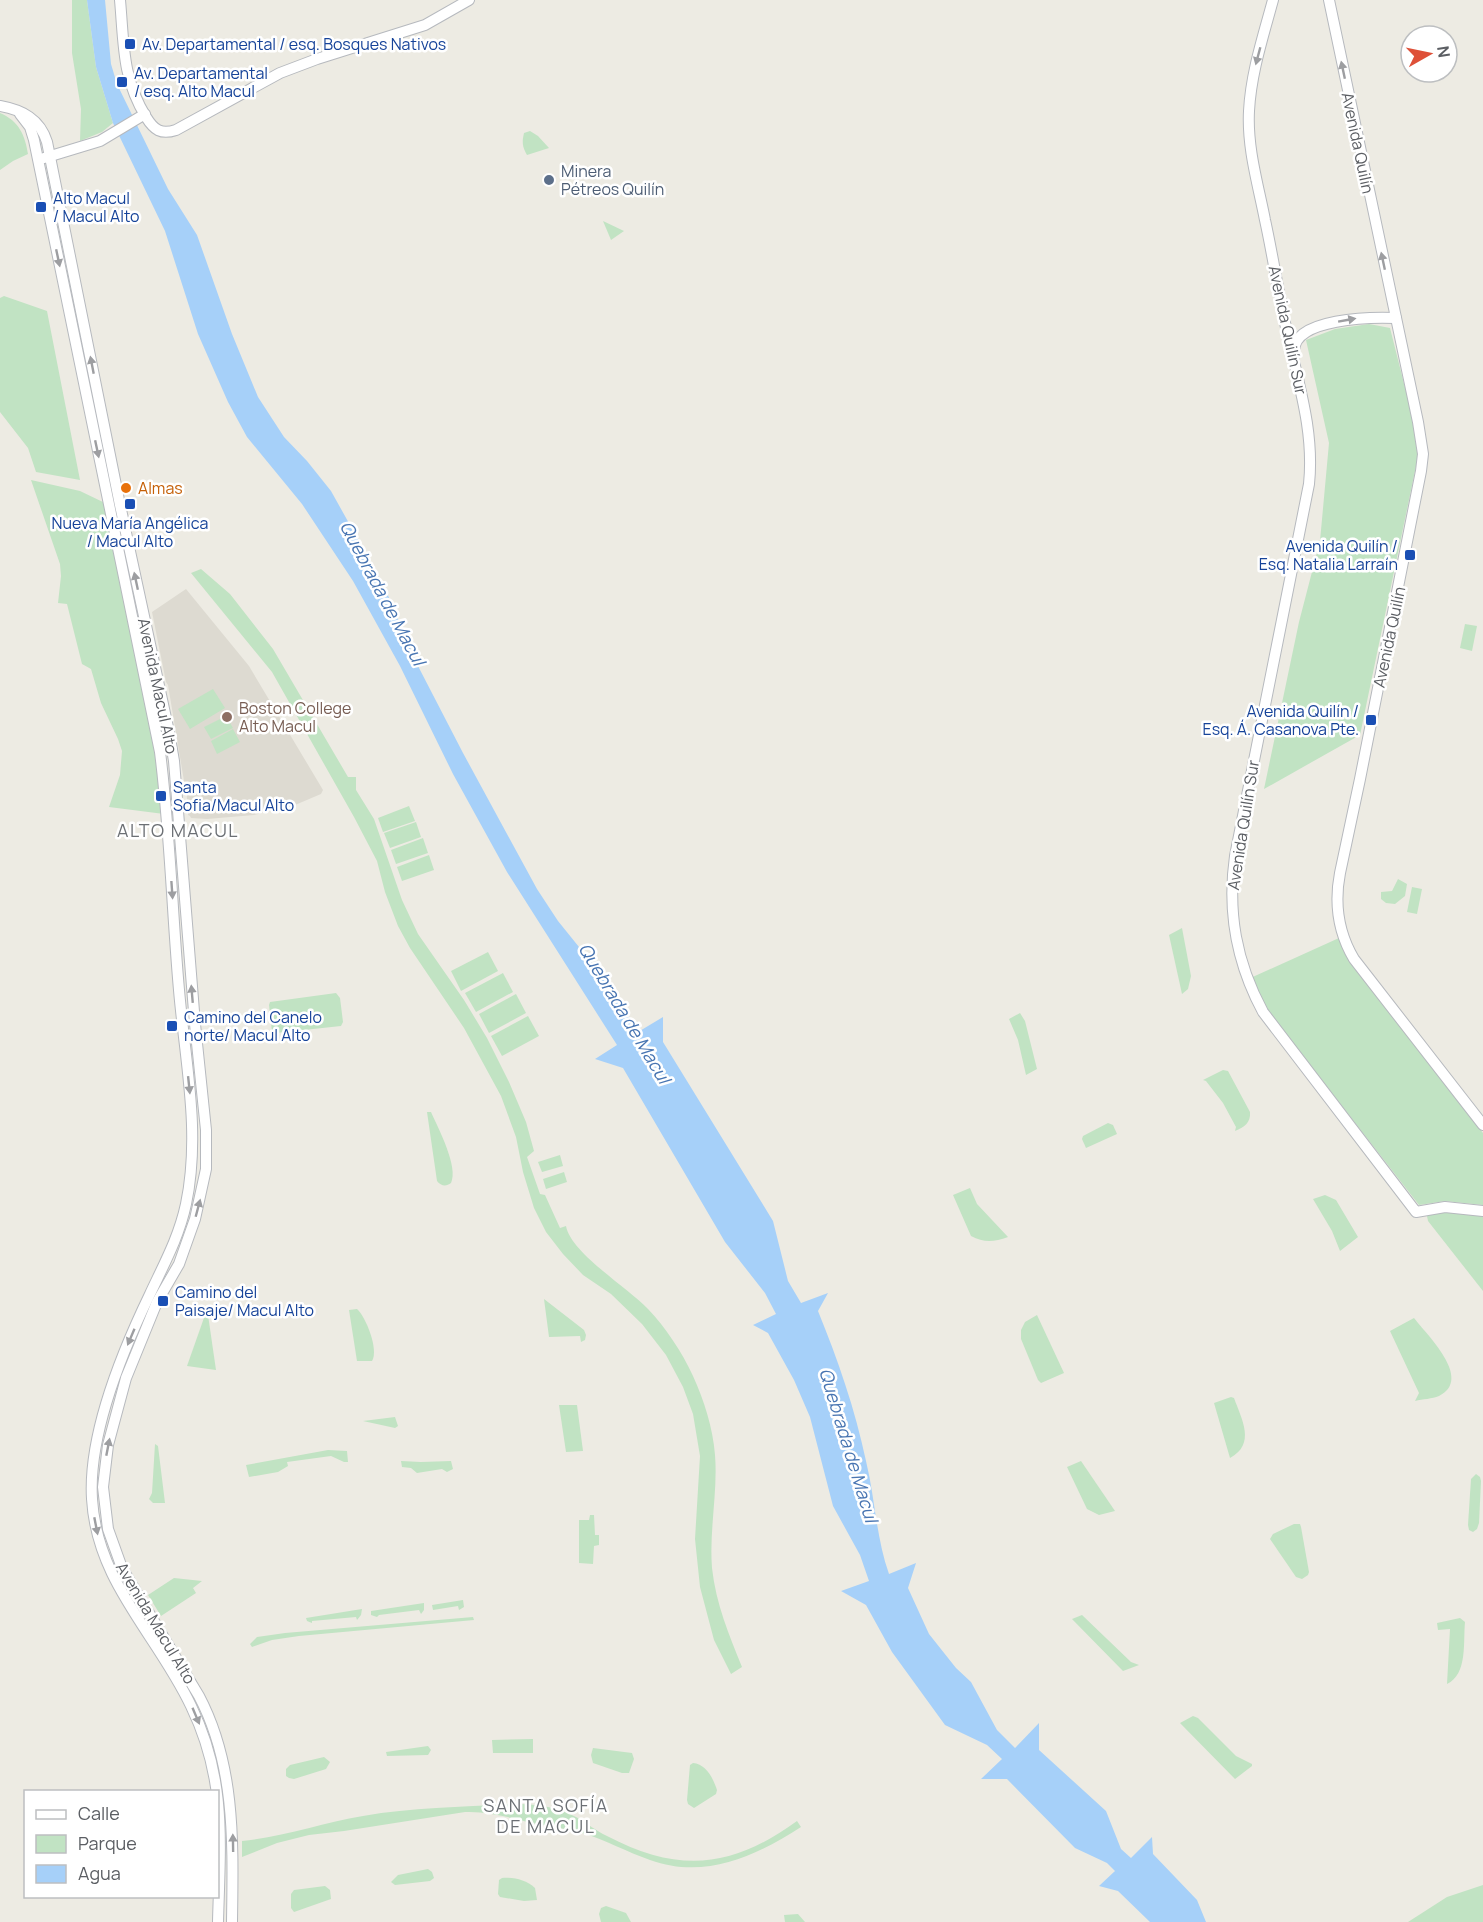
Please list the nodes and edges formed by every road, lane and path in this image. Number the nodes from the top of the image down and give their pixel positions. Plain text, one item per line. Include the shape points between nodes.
1 (120, 0) edge
2 (469, 0) edge
3 (1273, 0) edge
4 (1329, 0) edge
5 (0, 106) edge
6 (15, 110) junction
7 (140, 120) junction
8 (50, 156) junction
9 (37, 160) junction
10 (1396, 318) junction
11 (1285, 322) junction
12 (1300, 335) junction
13 (1294, 357) junction
14 (1483, 1125) edge
15 (1483, 1211) edge
16 (224, 1800) edge
17 (221, 1861) junction
18 (233, 1864) junction
19 (219, 1896) joint
20 (219, 1898) edge
21 (232, 1899) junction
22 (218, 1922) edge
23 (232, 1922) edge

1 - 7 street via 128,76
2 - 7 street via 425,25 280,74 176,130 161,133
3 -> 11 street, Avenida Quilín Sur via 1253,76 1249,125
10 -> 4 street, Avenida Quilín
5 - 6 street, Avenida Macul Alto
6 - 8 street, Avenida Macul Alto via 29,115 40,127
6 - 9 street, Avenida Macul Alto via 30,127
7 - 8 street via 90,145
8 - 9 street
16 -> 8 street, Avenida Macul Alto via 222,1756 209,1714 127,1578 110,1539 104,1506 106,1455 117,1408 138,1346 179,1264 195,1219 205,1178 206,1130 171,740
9 -> 16 street, Avenida Macul Alto via 160,752 193,1126 190,1186 179,1232 124,1353 98,1434 92,1474 93,1514 102,1553 113,1578 175,1676 197,1720
12 -> 10 street via 1338,321
10 - 14 street, Avenida Quilín via 1422,462 1340,873 1337,909 1342,935 1354,959
11 - 12 street via 1291,333
11 - 13 street, Avenida Quilín Sur
12 - 13 street via 1294,342
13 - 15 street, Avenida Quilín Sur via 1310,436 1309,484 1235,856 1234,932 1246,978 1263,1012 1416,1212 1445,1207
16 - 17 street, Avenida Macul Alto
18 -> 16 street, Avenida Macul Alto
17 - 18 street via 225,1866
17 - 19 street, Avenida Macul Alto
18 - 21 street, Avenida Macul Alto
19 - 21 street via 225,1901
20 - 22 street, Avenida Macul Alto
21 - 23 street, Avenida Macul Alto

